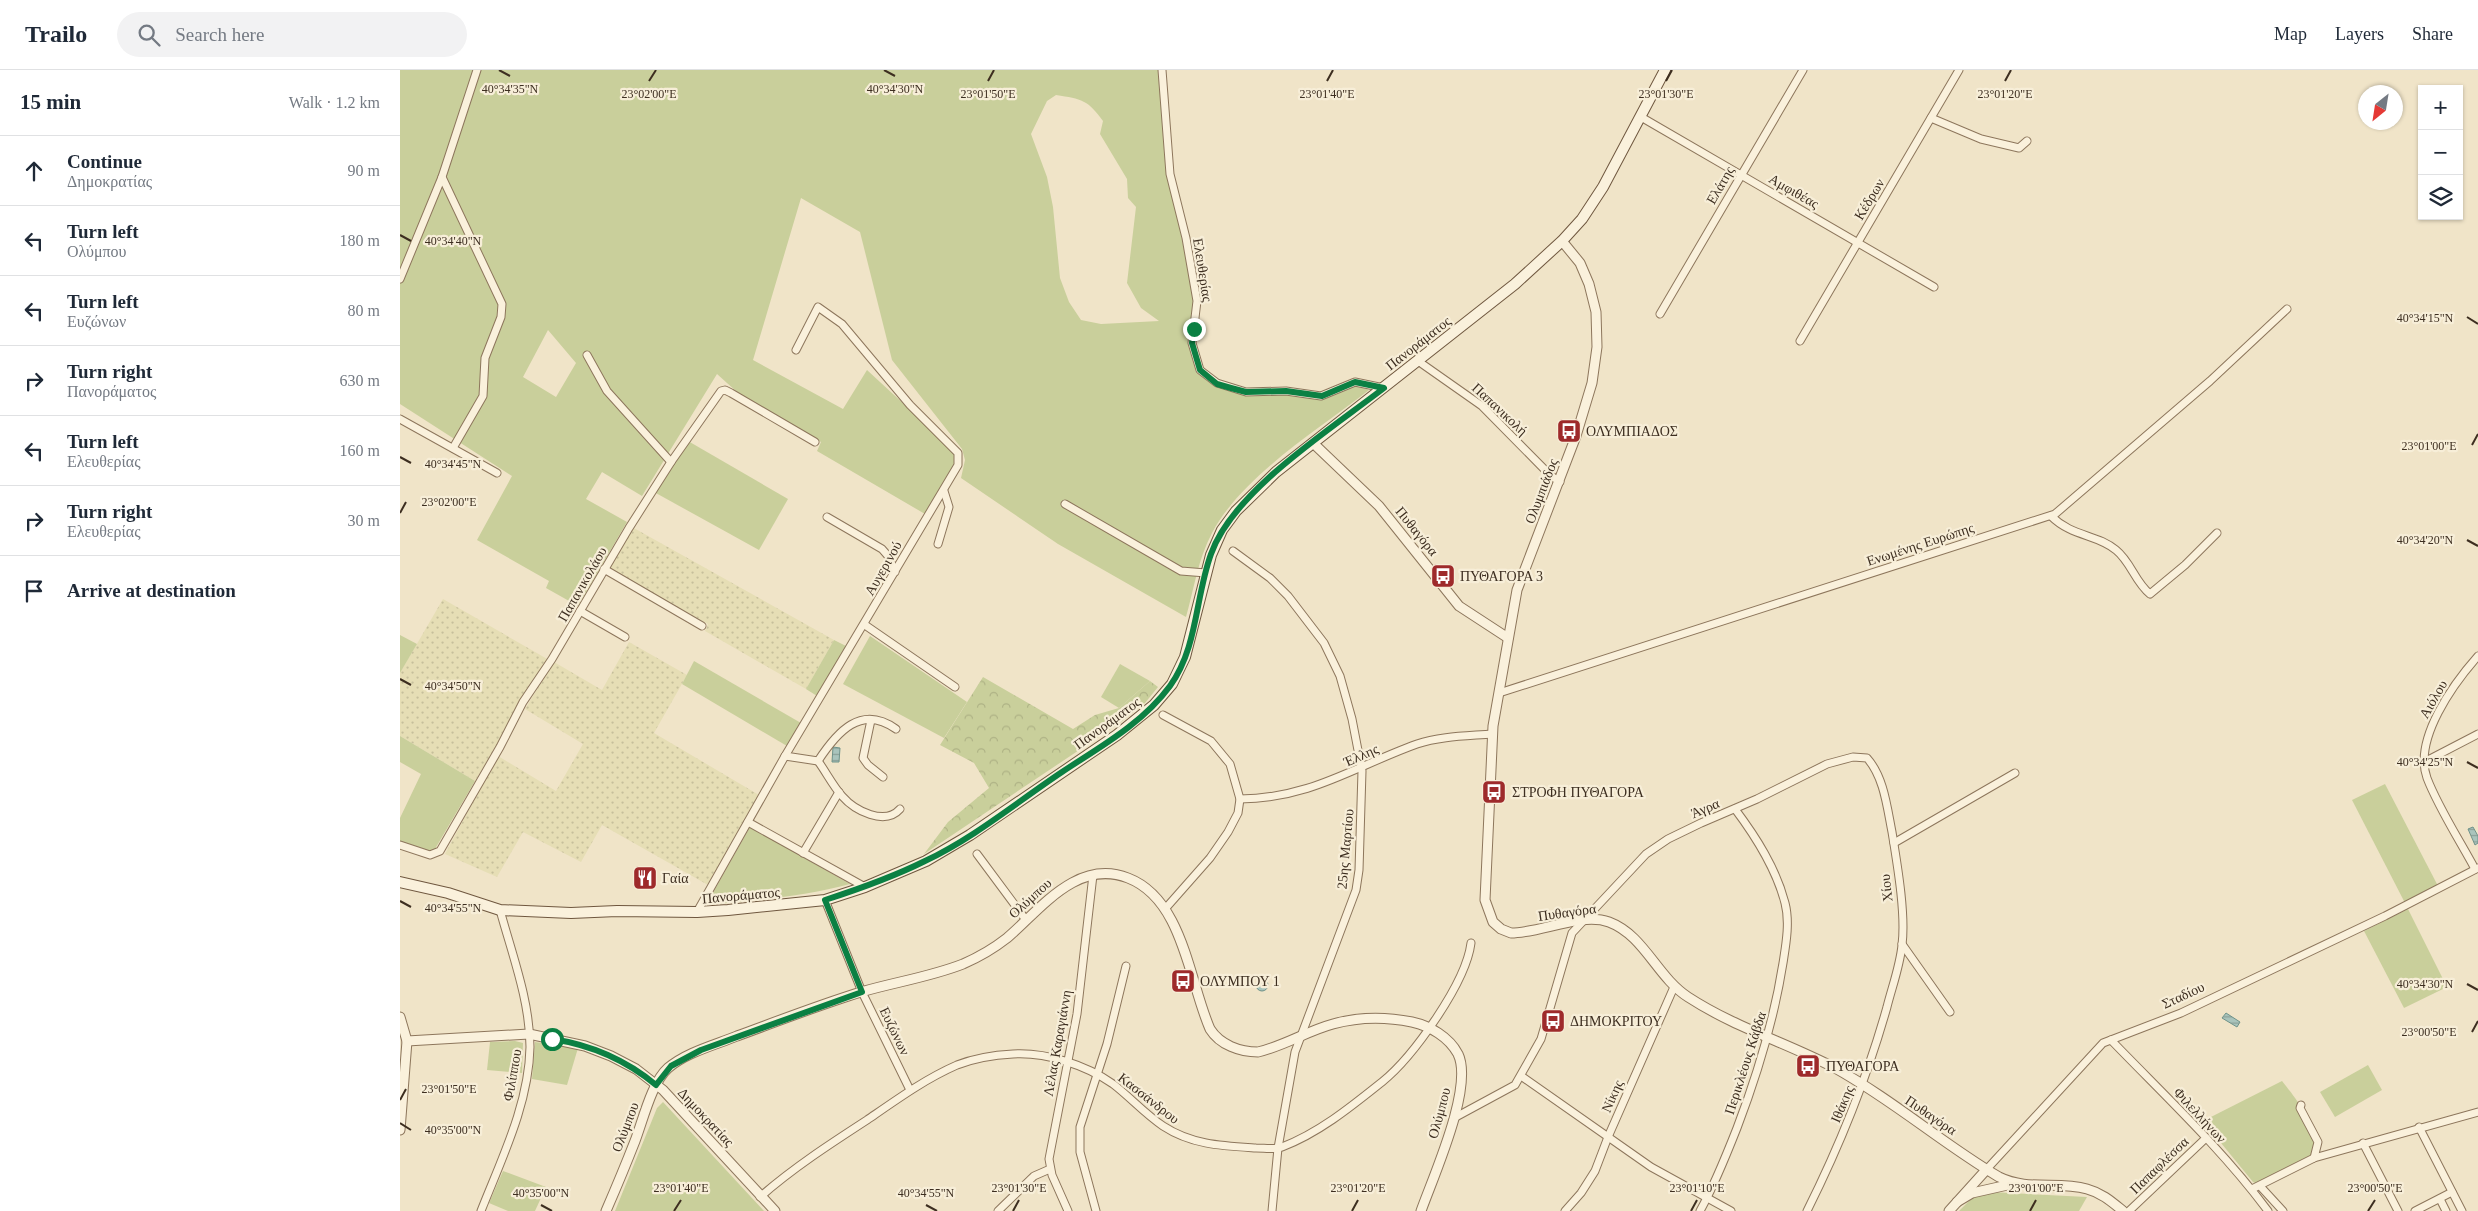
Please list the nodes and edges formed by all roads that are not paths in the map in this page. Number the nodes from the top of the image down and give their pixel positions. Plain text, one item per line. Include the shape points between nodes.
1 (477, 70) edge
2 (1162, 70) edge
3 (1665, 70) edge
4 (1802, 70) edge
5 (1959, 70) edge
6 (1641, 117) junction
7 (1931, 118) junction
8 (2027, 140) dead end
9 (1741, 175) junction
10 (442, 177) junction
11 (1562, 241) junction
12 (1857, 243) junction
13 (400, 279) edge
14 (1934, 288) dead end
15 (2287, 309) dead end
16 (1660, 314) dead end
17 (1800, 341) dead end
18 (796, 350) dead end
19 (587, 355) dead end
20 (1418, 361) junction
21 (1384, 388) junction
22 (400, 419) edge
23 (815, 442) dead end
24 (1313, 443) junction
25 (452, 448) junction
26 (671, 462) junction
27 (497, 473) dead end
28 (1560, 482) junction
29 (944, 492) junction
30 (1065, 504) dead end
31 (2051, 516) junction
32 (827, 517) dead end
33 (2217, 533) dead end
34 (938, 544) dead end
35 (1233, 551) dead end
36 (604, 569) junction
37 (895, 572) junction
38 (1206, 573) junction
39 (580, 611) junction
40 (865, 625) junction
41 (702, 626) dead end
42 (625, 637) dead end
43 (1508, 638) junction
44 (2478, 656) edge
45 (955, 687) dead end
46 (1498, 693) junction
47 (1163, 715) dead end
48 (871, 720) junction
49 (896, 729) dead end
50 (1492, 734) junction
51 (2478, 734) edge
52 (786, 756) junction
53 (1861, 757) joint
54 (818, 761) junction
55 (2426, 761) junction
56 (1362, 768) junction
57 (2015, 773) dead end
58 (883, 777) dead end
59 (839, 792) junction
60 (1240, 799) junction
61 (900, 809) dead end
62 (1735, 809) junction
63 (748, 822) junction
64 (1894, 843) junction
65 (400, 846) edge
66 (803, 853) junction
67 (976, 854) dead end
68 (2476, 868) edge
69 (1093, 875) junction
70 (400, 882) edge
71 (865, 887) junction
72 (825, 900) junction
73 (1165, 909) junction
74 (500, 910) junction
75 (697, 912) junction
76 (1026, 920) junction
77 (1583, 921) junction
78 (1471, 943) dead end
79 (1902, 944) junction
80 (1126, 966) dead end
81 (1674, 987) junction
82 (862, 992) junction
83 (1950, 1012) dead end
84 (400, 1017) edge
85 (1429, 1026) junction
86 (528, 1034) junction
87 (1300, 1036) junction
88 (1769, 1038) junction
89 (2111, 1040) junction
90 (403, 1042) edge
91 (1068, 1063) junction
92 (1098, 1076) junction
93 (1521, 1076) junction
94 (656, 1085) junction
95 (1863, 1085) junction
96 (910, 1090) junction
97 (2301, 1105) dead end
98 (2478, 1112) edge
99 (1454, 1118) junction
100 (2419, 1128) junction
101 (400, 1130) edge
102 (1608, 1136) junction
103 (2206, 1138) junction
104 (2363, 1144) junction
105 (1278, 1148) junction
106 (2314, 1158) junction
107 (1050, 1169) junction
108 (1986, 1170) junction
109 (2012, 1184) junction
110 (2260, 1186) junction
111 (2252, 1189) junction
112 (2452, 1192) junction
113 (760, 1197) junction
114 (1707, 1199) junction
115 (2440, 1199) junction
116 (1957, 1202) junction
117 (481, 1211) edge
118 (606, 1211) edge
119 (775, 1211) edge
120 (998, 1211) edge
121 (1068, 1211) edge
122 (1096, 1211) edge
123 (1272, 1211) edge
124 (1421, 1211) edge
125 (1564, 1211) edge
126 (1700, 1211) edge
127 (1730, 1211) edge
128 (1807, 1211) edge
129 (1949, 1211) edge
130 (2129, 1211) edge
131 (2268, 1211) edge
132 (2283, 1211) edge
133 (2398, 1211) edge
134 (2415, 1211) edge
135 (2446, 1211) edge
136 (2462, 1211) edge

1 - 10 street
2 - 21 street, Ελευθερίας via 1170,174 1197,300 1192,343 1200,370 1217,384 1246,392 1286,391 1322,396 1355,382
3 - 6 main road, Πανοράματος
4 - 9 street, Ελάτης
5 - 7 street, Κέδρων
6 - 9 street, Αμφιθέας
6 - 11 main road, Πανοράματος via 1596,199
7 - 8 street via 1994,143 2019,148
7 - 12 street, Κέδρων
9 - 12 street, Αμφιθέας
9 - 16 street, Ελάτης
10 - 13 street
10 - 25 street via 502,304 501,317 485,358 483,396
11 - 20 main road, Πανοράματος via 1525,276
11 - 28 street, Ολυμπιάδος via 1580,263 1589,284 1598,334 1590,391
12 - 14 street, Αμφιθέας
12 - 17 street, Κέδρων
15 - 31 street, Ενωμένης Ευρώπης via 2070,503
18 - 29 street, Αυγερινού via 818,307 839,321 910,404 958,453 958,465
19 - 26 street via 607,391
20 - 21 main road, Πανοράματος
20 - 28 street, Παπανικολή via 1478,402
21 - 24 main road, Πανοράματος
22 - 25 street
23 - 26 street, Παπανικολάου via 725,390 721,391
24 - 38 main road, Πανοράματος via 1270,477 1236,511 1217,539
24 - 43 street, Πυθαγόρα via 1379,506 1455,601 1470,615
25 - 27 street
26 - 36 street, Παπανικολάου
28 - 43 street, Ολυμπιάδος via 1517,590
29 - 34 street via 950,507
29 - 37 street, Αυγερινού
30 - 38 street via 1181,571
31 - 33 street via 2068,530 2118,551 2150,594
31 - 46 street, Ενωμένης Ευρώπης
32 - 37 street via 882,549
35 - 56 street, 25ης Μαρτίου via 1284,590 1324,643 1343,686
36 - 39 street, Παπανικολάου
36 - 41 street
37 - 40 street, Αυγερινού
38 - 71 main road, Πανοράματος via 1185,657 1172,684 1149,710 1117,736 970,835 926,861
39 - 42 street
39 - 65 street, Παπανικολάου via 523,702 440,851 430,855
40 - 45 street
40 - 52 street, Αυγερινού
43 - 46 street, Πυθαγόρα
44 - 55 street, Αιόλου via 2432,724 2426,744
46 - 50 street, Πυθαγόρα
47 - 60 street via 1211,742 1220,751 1230,764
48 - 49 street via 886,722
48 - 54 street via 866,718 853,722 829,744
48 - 58 street via 863,758
50 - 56 street, Έλλης via 1418,744
50 - 77 street, Πυθαγόρα via 1485,882 1485,900 1491,918 1501,929 1511,933
51 - 55 street
52 - 54 street
52 - 63 street, Αυγερινού
53 - 62 street, Άγρα via 1827,764
53 - 64 street, Χίου via 1873,765 1880,782
54 - 59 street
55 - 68 street, Αιόλου via 2426,776
56 - 60 street, Έλλης via 1306,791 1263,799
56 - 87 street, 25ης Μαρτίου via 1356,890
57 - 64 street
59 - 61 street via 851,804 877,816 895,815
59 - 66 street
60 - 73 street via 1238,813 1223,839
62 - 77 street, Άγρα via 1701,822 1646,854
62 - 88 street, Περικλέους Κάβδα via 1764,852 1786,904 1787,930
63 - 66 street
63 - 75 street, Αυγερινού
64 - 79 street, Χίου
66 - 71 street
67 - 76 street
68 - 89 street, Σταδίου via 2360,928 2180,1013
69 - 73 street, Ολύμπου via 1130,878 1149,891
69 - 76 street, Ολύμπου via 1063,887
69 - 91 street, Λέλας Καραγιάννη
70 - 74 main road, Πανοράματος
71 - 72 main road, Πανοράματος
72 - 75 main road, Πανοράματος
72 - 82 street, Ευζώνων
73 - 87 street, Ολύμπου via 1174,926 1207,1022 1217,1037 1230,1046 1254,1052
74 - 75 main road, Πανοράματος
74 - 86 street, Φιλίππου via 522,991
76 - 82 street, Ολύμπου via 976,958
77 - 81 street, Πυθαγόρα via 1604,920 1624,930
77 - 93 street, Άγρα via 1570,938 1541,1040
78 - 85 street, Κασσάνδρου via 1456,986
79 - 83 street
79 - 95 street, Ιθάκης
80 - 92 street
81 - 88 street, Πυθαγόρα via 1711,1010
81 - 102 street, Νίκης
82 - 94 street, Ολύμπου via 701,1050 671,1066
82 - 96 street, Ευζώνων
84 - 90 street
85 - 87 street, Ολύμπου via 1396,1019 1361,1020 1333,1024
85 - 99 street, Ολύμπου via 1458,1054 1462,1071
85 - 105 street, Κασσάνδρου via 1400,1066 1365,1095 1334,1118
86 - 90 street, Δημοκρατίας
86 - 94 street, Δημοκρατίας via 605,1053 629,1065
86 - 117 street, Φιλίππου via 528,1067 522,1096
87 - 105 street, 25ης Μαρτίου via 1292,1062
88 - 95 street, Πυθαγόρα
88 - 114 street, Περικλέους Κάβδα
89 - 103 street, Φιλελλήνων
89 - 108 street, Σταδίου via 2100,1046
90 - 101 street
91 - 92 street, Κασσάνδρου
91 - 96 street, Κασσάνδρου via 1040,1055 982,1057
91 - 107 street, Λέλας Καραγιάννη via 1050,1154
92 - 105 street, Κασσάνδρου via 1163,1126 1189,1140 1234,1148
92 - 122 street via 1082,1115 1079,1134 1080,1152
93 - 99 street via 1515,1085
93 - 102 street
94 - 113 street, Δημοκρατίας
94 - 118 street, Ολύμπου
95 - 108 street, Πυθαγόρα
95 - 128 street, Ιθάκης
96 - 113 street, Κασσάνδρου via 810,1158
97 - 106 street via 2318,1142
98 - 100 street
99 - 124 street, Ολύμπου
100 - 104 street
100 - 112 street
102 - 114 street via 1651,1167
102 - 125 street, Νίκης via 1595,1171
103 - 111 street, Φιλελλήνων
103 - 130 street, Παπαφλέσσα
104 - 106 street
104 - 133 street
105 - 123 street, 25ης Μαρτίου
106 - 110 street
107 - 120 street via 1034,1176
107 - 121 street, Λέλας Καραγιάννη
108 - 109 street, Πυθαγόρα
108 - 116 street, Σταδίου
109 - 116 street via 1972,1193
109 - 130 street, Πυθαγόρα via 2087,1189
110 - 111 street
110 - 132 street
111 - 131 street, Φιλελλήνων
112 - 115 street
112 - 136 street
113 - 119 street, Δημοκρατίας
114 - 126 street, Περικλέους Κάβδα
114 - 127 street
115 - 134 street
115 - 135 street
116 - 129 street, Σταδίου

